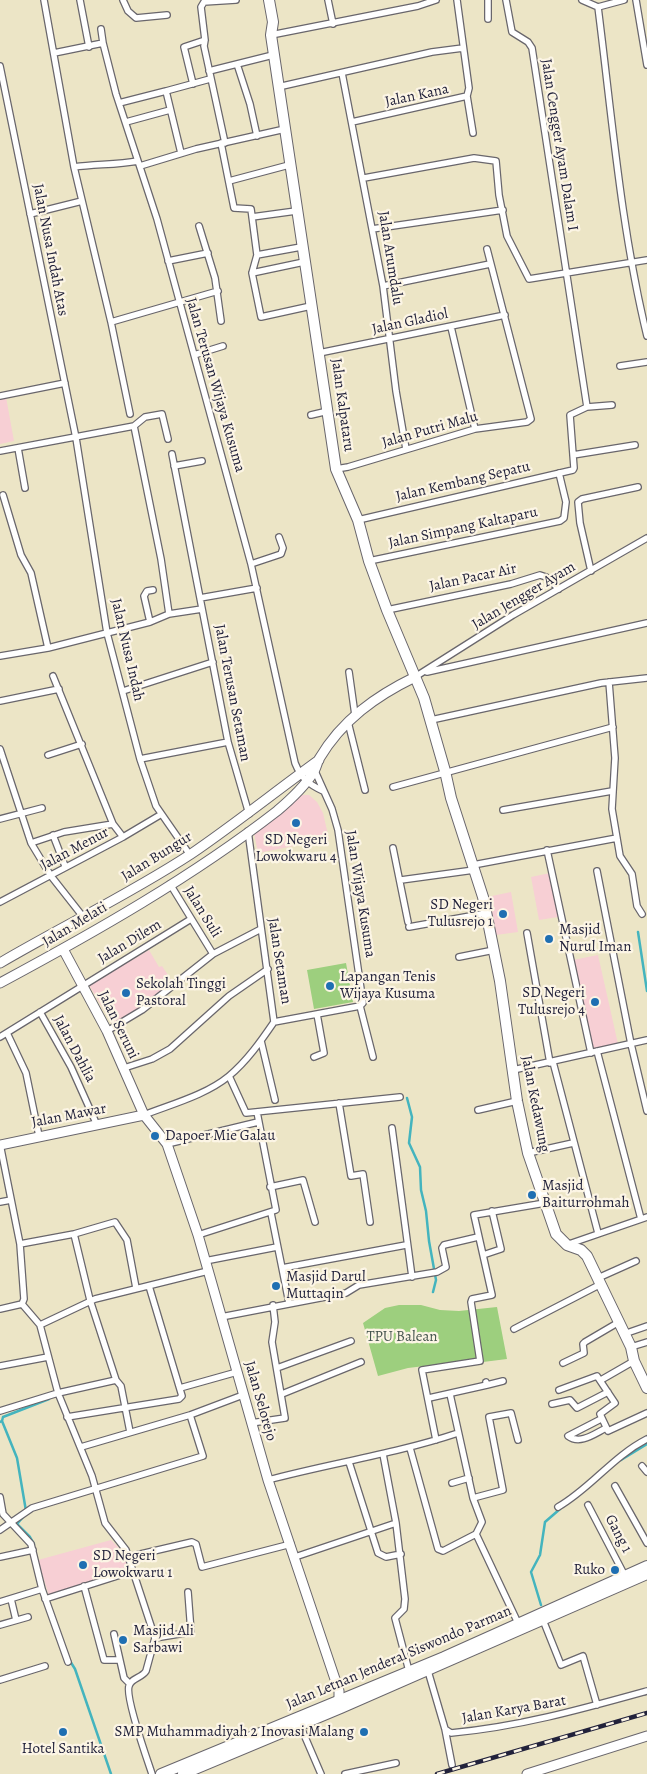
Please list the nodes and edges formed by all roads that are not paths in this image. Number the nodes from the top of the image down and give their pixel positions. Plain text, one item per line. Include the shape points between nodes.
1 (44, 0) edge
2 (80, 0) edge
3 (123, 0) edge
4 (236, 0) edge
5 (269, 0) edge
6 (328, 0) edge
7 (436, 0) edge
8 (457, 0) edge
9 (488, 0) edge
10 (506, 0) edge
11 (582, 0) edge
12 (624, 0) edge
13 (636, 0) edge
14 (613, 2) edge
15 (598, 7) junction
16 (168, 15) dead end
17 (488, 19) dead end
18 (333, 24) junction
19 (101, 29) dead end
20 (271, 35) junction
21 (205, 40) junction
22 (103, 44) junction
23 (89, 47) junction
24 (463, 48) junction
25 (54, 53) junction
26 (274, 55) junction
27 (237, 64) junction
28 (647, 65) edge
29 (0, 66) edge
30 (209, 72) junction
31 (342, 73) junction
32 (210, 79) junction
33 (193, 84) junction
34 (278, 87) junction
35 (166, 91) junction
36 (467, 96) junction
37 (119, 103) junction
38 (170, 110) junction
39 (126, 122) junction
40 (352, 122) junction
41 (284, 129) junction
42 (473, 132) dead end
43 (258, 136) junction
44 (223, 143) junction
45 (181, 153) junction
46 (139, 164) junction
47 (289, 165) junction
48 (74, 167) junction
49 (364, 178) junction
50 (229, 181) junction
51 (82, 201) junction
52 (503, 210) junction
53 (296, 211) junction
54 (30, 214) junction
55 (252, 218) junction
56 (198, 226) dead end
57 (372, 229) junction
58 (301, 247) junction
59 (488, 249) dead end
60 (208, 252) junction
61 (257, 255) junction
62 (647, 260) edge
63 (168, 261) junction
64 (304, 262) junction
65 (632, 263) junction
66 (490, 264) junction
67 (252, 273) junction
68 (566, 275) junction
69 (383, 286) junction
70 (218, 290) junction
71 (178, 302) junction
72 (311, 306) junction
73 (505, 315) junction
74 (221, 320) dead end
75 (112, 322) junction
76 (451, 326) junction
77 (647, 336) edge
78 (391, 338) junction
79 (224, 346) dead end
80 (319, 353) junction
81 (194, 355) junction
82 (647, 362) edge
83 (620, 366) dead end
84 (65, 383) junction
85 (0, 396) edge
86 (612, 405) dead end
87 (587, 407) junction
88 (328, 411) junction
89 (130, 414) dead end
90 (310, 415) dead end
91 (134, 426) junction
92 (475, 429) junction
93 (76, 438) junction
94 (168, 439) dead end
95 (635, 446) dead end
96 (18, 448) junction
97 (406, 449) junction
98 (0, 452) edge
99 (172, 454) dead end
100 (573, 455) junction
101 (202, 461) dead end
102 (174, 466) junction
103 (336, 469) junction
104 (561, 472) junction
105 (25, 488) dead end
106 (638, 488) dead end
107 (3, 495) dead end
108 (7, 511) junction
109 (0, 512) edge
110 (358, 520) junction
111 (279, 536) dead end
112 (647, 538) edge
113 (369, 561) junction
114 (252, 564) junction
115 (591, 571) junction
116 (257, 588) junction
117 (559, 589) junction
118 (153, 590) dead end
119 (200, 598) junction
120 (202, 609) junction
121 (386, 610) junction
122 (169, 614) junction
123 (150, 622) junction
124 (647, 624) edge
125 (107, 633) junction
126 (48, 648) junction
127 (0, 656) edge
128 (213, 662) junction
129 (349, 672) dead end
130 (419, 675) junction
131 (53, 676) dead end
132 (647, 678) edge
133 (605, 682) junction
134 (58, 689) junction
135 (123, 691) junction
136 (0, 701) edge
137 (431, 720) junction
138 (346, 725) junction
139 (612, 727) junction
140 (228, 742) junction
141 (82, 744) junction
142 (0, 749) edge
143 (48, 755) dead end
144 (140, 759) junction
145 (2, 761) edge
146 (313, 768) junction
147 (445, 771) junction
148 (300, 775) junction
149 (307, 782) junction
150 (393, 786) dead end
151 (365, 790) dead end
152 (323, 791) junction
153 (612, 791) junction
154 (451, 798) joint
155 (42, 808) dead end
156 (503, 810) dead end
157 (20, 814) junction
158 (249, 814) junction
159 (160, 815) junction
160 (0, 819) edge
161 (113, 824) junction
162 (248, 831) junction
163 (219, 834) junction
164 (53, 835) junction
165 (123, 837) junction
166 (617, 838) junction
167 (31, 843) junction
168 (227, 846) junction
169 (392, 848) dead end
170 (547, 850) junction
171 (190, 854) junction
172 (65, 866) junction
173 (474, 867) junction
174 (597, 871) dead end
175 (51, 876) junction
176 (401, 880) junction
177 (170, 884) junction
178 (0, 902) edge
179 (487, 913) junction
180 (642, 914) dead end
181 (84, 918) junction
182 (191, 919) junction
183 (261, 930) junction
184 (527, 933) dead end
185 (63, 948) junction
186 (494, 950) junction
187 (213, 954) junction
188 (459, 957) dead end
189 (0, 963) edge
190 (268, 969) junction
191 (0, 983) edge
192 (83, 985) junction
193 (361, 1005) junction
194 (40, 1012) junction
195 (317, 1014) junction
196 (274, 1022) junction
197 (107, 1031) junction
198 (7, 1033) junction
199 (0, 1037) edge
200 (647, 1040) edge
201 (261, 1041) junction
202 (631, 1044) junction
203 (594, 1052) junction
204 (314, 1057) dead end
205 (373, 1058) dead end
206 (552, 1063) junction
207 (124, 1068) junction
208 (513, 1070) junction
209 (229, 1076) junction
210 (400, 1097) dead end
211 (275, 1100) dead end
212 (517, 1101) junction
213 (339, 1103) junction
214 (478, 1110) dead end
215 (647, 1111) edge
216 (257, 1112) junction
217 (144, 1115) junction
218 (258, 1122) junction
219 (97, 1125) junction
220 (392, 1128) dead end
221 (39, 1136) junction
222 (573, 1143) junction
223 (167, 1144) junction
224 (0, 1145) edge
225 (528, 1153) junction
226 (270, 1187) junction
227 (11, 1200) junction
228 (0, 1202) edge
229 (545, 1203) junction
230 (492, 1211) junction
231 (271, 1213) junction
232 (644, 1218) edge
233 (315, 1222) dead end
234 (370, 1222) dead end
235 (598, 1233) junction
236 (74, 1234) junction
237 (198, 1235) junction
238 (478, 1237) junction
239 (20, 1244) junction
240 (406, 1245) junction
241 (567, 1245) junction
242 (277, 1247) junction
243 (483, 1255) junction
244 (205, 1261) junction
245 (636, 1261) dead end
246 (282, 1268) junction
247 (208, 1271) junction
248 (412, 1277) junction
249 (600, 1281) junction
250 (149, 1286) junction
251 (136, 1288) junction
252 (90, 1300) junction
253 (289, 1303) junction
254 (22, 1304) junction
255 (273, 1306) junction
256 (0, 1309) edge
257 (221, 1317) junction
258 (619, 1322) junction
259 (40, 1325) junction
260 (647, 1326) edge
261 (514, 1329) dead end
262 (624, 1334) junction
263 (351, 1341) dead end
264 (647, 1342) edge
265 (631, 1348) junction
266 (48, 1357) junction
267 (634, 1361) junction
268 (361, 1362) dead end
269 (563, 1363) dead end
270 (0, 1366) edge
271 (277, 1368) junction
272 (237, 1372) junction
273 (116, 1380) junction
274 (601, 1380) junction
275 (503, 1381) dead end
276 (180, 1388) junction
277 (647, 1388) edge
278 (559, 1390) dead end
279 (608, 1392) junction
280 (58, 1393) junction
281 (282, 1394) junction
282 (450, 1394) junction
283 (243, 1395) junction
284 (428, 1398) junction
285 (552, 1404) dead end
286 (125, 1407) junction
287 (0, 1411) edge
288 (647, 1413) edge
289 (190, 1414) junction
290 (67, 1417) junction
291 (601, 1419) junction
292 (251, 1423) junction
293 (606, 1428) junction
294 (130, 1432) junction
295 (458, 1433) junction
296 (647, 1439) edge
297 (436, 1440) junction
298 (518, 1440) dead end
299 (81, 1447) junction
300 (410, 1448) junction
301 (383, 1454) junction
302 (349, 1462) junction
303 (642, 1466) dead end
304 (647, 1472) edge
305 (469, 1478) junction
306 (268, 1480) junction
307 (452, 1483) dead end
308 (615, 1486) dead end
309 (94, 1488) junction
310 (0, 1497) edge
311 (473, 1498) junction
312 (588, 1505) dead end
313 (558, 1507) dead end
314 (12, 1523) junction
315 (396, 1523) junction
316 (0, 1530) edge
317 (370, 1530) junction
318 (476, 1534) junction
319 (647, 1543) edge
320 (291, 1544) junction
321 (33, 1550) junction
322 (401, 1554) junction
323 (0, 1556) edge
324 (128, 1557) junction
325 (295, 1557) junction
326 (647, 1566) edge
327 (133, 1572) junction
328 (647, 1574) edge
329 (624, 1576) junction
330 (84, 1586) junction
331 (42, 1590) junction
332 (188, 1592) dead end
333 (47, 1598) junction
334 (11, 1599) junction
335 (0, 1602) edge
336 (28, 1617) dead end
337 (16, 1620) junction
338 (543, 1620) junction
339 (518, 1623) junction
340 (0, 1625) edge
341 (114, 1634) dead end
342 (155, 1638) junction
343 (118, 1660) junction
344 (68, 1662) dead end
345 (45, 1666) dead end
346 (409, 1671) junction
347 (428, 1671) junction
348 (0, 1680) edge
349 (129, 1684) junction
350 (647, 1691) edge
351 (339, 1700) junction
352 (598, 1705) junction
353 (298, 1722) junction
354 (445, 1729) junction
355 (267, 1735) junction
356 (647, 1736) edge
357 (396, 1763) dead end
358 (452, 1765) dead end
359 (152, 1774) edge
360 (161, 1774) edge
361 (183, 1774) edge
362 (321, 1774) edge
363 (346, 1774) edge
364 (530, 1774) edge

1 - 25 street
2 - 23 street
3 - 16 street via 136,18
4 - 21 street via 202,3
5 - 20 main road, Jalan Kalpataru via 273,22
6 - 18 street
7 - 18 street
8 - 24 street, Jalan Kana
9 - 17 street
10 - 68 street, Jalan Cengger Ayam Dalam I via 512,32 531,46
11 - 15 street
12 - 14 street
13 - 28 street
14 - 15 street
15 - 65 street
18 - 20 street
19 - 22 street, Jalan Terusan Wijaya Kusuma
20 - 26 main road, Jalan Kalpataru
21 - 30 street
21 - 33 street via 184,47
22 - 23 street
22 - 37 street, Jalan Terusan Wijaya Kusuma
23 - 25 street
24 - 31 street
24 - 36 street, Jalan Kana via 469,88
25 - 48 street
26 - 27 street
26 - 34 main road, Jalan Kalpataru
27 - 30 street
27 - 43 street
29 - 54 street, Jalan Nusa Indah Atas
30 - 32 street
31 - 34 street
31 - 40 street, Jalan Arumdalu
32 - 33 street
32 - 44 street
33 - 35 street
34 - 41 main road, Jalan Kalpataru
35 - 37 street
35 - 38 street
36 - 40 street, Jalan Kana
36 - 42 street
37 - 39 street, Jalan Terusan Wijaya Kusuma
38 - 39 street
38 - 45 street
39 - 46 street, Jalan Terusan Wijaya Kusuma
40 - 49 street, Jalan Arumdalu
41 - 43 street
41 - 47 main road, Jalan Kalpataru
43 - 44 street
44 - 45 street
44 - 50 street
45 - 46 street
46 - 48 street
46 - 63 street, Jalan Terusan Wijaya Kusuma
47 - 50 street
47 - 53 main road, Jalan Kalpataru
48 - 51 street
49 - 52 street via 474,158 496,161
49 - 57 street, Jalan Arumdalu
50 - 55 street via 235,209 251,208
51 - 54 street
51 - 75 street
52 - 57 street
52 - 68 street via 507,236 528,278
53 - 55 street
53 - 58 main road, Jalan Kalpataru
54 - 84 street, Jalan Nusa Indah Atas
55 - 61 street
56 - 60 street
57 - 69 street, Jalan Arumdalu
58 - 61 street
58 - 64 main road, Jalan Kalpataru
59 - 66 street
60 - 63 street
60 - 70 street
61 - 67 street
62 - 65 street
63 - 71 street, Jalan Terusan Wijaya Kusuma
64 - 67 street
64 - 72 main road, Jalan Kalpataru
65 - 68 street
65 - 77 street
66 - 69 street
66 - 73 street
67 - 72 street via 261,317
68 - 87 street, Jalan Cengger Ayam Dalam I
69 - 78 street, Jalan Arumdalu
70 - 71 street
70 - 74 street
71 - 75 street
71 - 81 street, Jalan Terusan Wijaya Kusuma
72 - 80 main road, Jalan Kalpataru
73 - 76 street, Jalan Gladiol
73 - 92 street, Jalan Putri Malu via 530,419
75 - 89 street
76 - 78 street, Jalan Gladiol
76 - 92 street
78 - 80 street, Jalan Gladiol
78 - 97 street, Jalan Arumdalu
79 - 81 street
80 - 88 main road, Jalan Kalpataru
81 - 114 street, Jalan Terusan Wijaya Kusuma
82 - 83 street
84 - 85 street
84 - 93 street, Jalan Nusa Indah Atas
86 - 87 street
87 - 100 street via 569,417
88 - 90 street
88 - 103 main road, Jalan Kalpataru
91 - 93 street
91 - 94 street via 145,417 162,414
91 - 122 street
92 - 97 street, Jalan Putri Malu
93 - 96 street
93 - 125 street, Jalan Nusa Indah
95 - 100 street
96 - 98 street
96 - 105 street
97 - 103 street, Jalan Putri Malu
99 - 102 street
100 - 104 street, Jalan Kembang Sepatu via 572,470
101 - 102 street
102 - 119 street
103 - 110 main road, Jalan Kalpataru
104 - 110 street, Jalan Kembang Sepatu
104 - 113 street, Jalan Simpang Kaltaparu via 566,502 563,520
106 - 115 street via 578,502
107 - 108 street
108 - 109 street
108 - 126 street via 21,555 31,573
110 - 113 main road, Jalan Kalpataru
111 - 114 street via 282,554
112 - 115 street, Jalan Jengger Ayam
113 - 121 main road, Jalan Kalpataru
114 - 116 street, Jalan Terusan Wijaya Kusuma
115 - 117 street, Jalan Jengger Ayam
116 - 119 street
116 - 148 street, Jalan Terusan Wijaya Kusuma
117 - 121 street, Jalan Pacar Air via 540,575 503,586
117 - 130 street, Jalan Jengger Ayam
118 - 123 street via 144,596
119 - 120 street
120 - 122 street, Jalan Terusan Setaman
120 - 128 street, Jalan Terusan Setaman
121 - 130 main road, Jalan Kalpataru
122 - 123 street, Jalan Terusan Setaman
123 - 125 street, Jalan Terusan Setaman
124 - 130 street
125 - 126 street, Jalan Terusan Setaman
125 - 135 street, Jalan Nusa Indah
126 - 127 street, Jalan Terusan Setaman
128 - 135 street
128 - 140 street, Jalan Terusan Setaman
129 - 138 street
130 - 137 main road, Jalan Kalpataru
130 - 138 street, Jalan Bungur via 384,692
131 - 134 street
132 - 133 street
133 - 137 street
133 - 139 street
134 - 136 street
134 - 141 street
135 - 144 street, Jalan Nusa Indah
137 - 147 main road, Jalan Kalpataru
138 - 146 street, Jalan Bungur
138 - 151 street
139 - 147 street
139 - 153 street via 615,758
140 - 144 street
140 - 158 street, Jalan Terusan Setaman
141 - 143 street
141 - 161 street
142 - 145 street
144 - 159 street, Jalan Nusa Indah
145 - 157 street
146 - 148 street, Jalan Bungur
146 - 149 street, Jalan Bungur
146 - 152 street, Jalan Wijaya Kusuma
147 - 150 street
147 - 154 main road, Jalan Kalpataru
148 - 149 street, Jalan Terusan Wijaya Kusuma
148 - 158 street, Jalan Bungur
149 - 152 street
149 - 162 street, Jalan Melati via 278,810
152 - 193 street, Jalan Wijaya Kusuma via 338,830
153 - 156 street
153 - 166 street
154 - 173 main road, Jalan Kedawung
155 - 157 street
157 - 160 street
157 - 167 street
158 - 163 street, Jalan Bungur
159 - 165 street, Jalan Menur
159 - 171 street, Jalan Nusa Indah
161 - 164 street
161 - 165 street
162 - 168 street, Jalan Melati
162 - 183 street, Jalan Setaman
163 - 168 street
163 - 171 street, Jalan Bungur
164 - 167 street
164 - 172 street
165 - 172 street, Jalan Menur
166 - 170 street
166 - 180 street via 620,856 632,874 637,906
167 - 175 street
168 - 177 street, Jalan Melati
169 - 176 street
170 - 173 street
170 - 203 street
171 - 181 street, Jalan Bungur
172 - 175 street, Jalan Menur
173 - 176 street
173 - 179 main road, Jalan Kedawung
174 - 202 street
175 - 178 street, Jalan Menur
175 - 181 street
176 - 179 street via 409,924
177 - 182 street, Jalan Suli
177 - 185 street, Jalan Melati
179 - 186 main road, Jalan Kedawung
181 - 189 street, Jalan Bungur
182 - 187 street, Jalan Suli
182 - 192 street, Jalan Dilem
183 - 187 street
183 - 190 street, Jalan Setaman
184 - 206 street
185 - 191 street, Jalan Melati
185 - 192 street, Jalan Seruni
186 - 188 street
186 - 208 main road, Jalan Kedawung
187 - 197 street via 147,1006
190 - 196 street, Jalan Setaman
190 - 207 street via 229,996 170,1049
192 - 194 street, Jalan Dilem
192 - 197 street, Jalan Seruni
193 - 195 street
193 - 205 street, Jalan Wijaya Kusuma
194 - 198 street, Jalan Dilem
194 - 219 street, Jalan Dahlia via 71,1066
195 - 196 street
195 - 204 street via 324,1053
196 - 201 street, Jalan Setaman
197 - 207 street, Jalan Seruni
198 - 199 street, Jalan Dilem
198 - 221 street via 26,1073
200 - 202 street
201 - 209 street, Jalan Setaman
201 - 211 street
202 - 203 street
202 - 215 street
203 - 206 street
203 - 232 street
206 - 208 street
206 - 222 street
207 - 217 street, Jalan Seruni
208 - 212 main road, Jalan Kedawung
209 - 216 street via 244,1111
209 - 217 street, Jalan Setaman
210 - 213 street
212 - 214 street
212 - 225 main road, Jalan Kedawung
213 - 216 street
213 - 234 street via 351,1176 363,1174
216 - 218 street
217 - 219 street, Jalan Mawar
217 - 223 street, Jalan Selorejo
218 - 223 street
218 - 226 street
219 - 221 street, Jalan Mawar
220 - 240 street
221 - 224 street, Jalan Mawar
222 - 225 street
222 - 235 street
223 - 237 street, Jalan Selorejo
224 - 227 street
225 - 229 main road, Jalan Kedawung
226 - 231 street via 277,1209
226 - 233 street via 303,1180
227 - 228 street
227 - 239 street
229 - 230 street
229 - 241 main road, Jalan Kedawung via 556,1234
230 - 238 street via 474,1215
230 - 243 street via 501,1249
231 - 237 street
231 - 242 street
232 - 235 street
235 - 241 street
236 - 239 street
236 - 251 street via 115,1222 127,1240
236 - 252 street
237 - 244 street, Jalan Selorejo
238 - 243 street
238 - 248 street via 444,1245 446,1267
239 - 254 street
240 - 246 street
240 - 248 street
241 - 249 main road, Jalan Kedawung via 584,1252
242 - 244 street
242 - 246 street
243 - 284 street via 492,1295 472,1299 471,1302 480,1361 422,1369
244 - 247 street, Jalan Selorejo
245 - 249 street
246 - 253 street
247 - 250 street
247 - 257 street, Jalan Selorejo
248 - 253 street via 359,1285 346,1293
249 - 258 main road, Jalan Kedawung
249 - 261 street
250 - 251 street
250 - 276 street
251 - 252 street
252 - 259 street
252 - 273 street
253 - 255 street
254 - 256 street
254 - 259 street
255 - 257 street
255 - 271 street via 272,1342
257 - 272 street, Jalan Selorejo
258 - 262 main road, Jalan Kedawung
258 - 269 street via 585,1342 584,1353
259 - 266 street
260 - 262 street
262 - 265 main road, Jalan Kedawung
263 - 271 street
264 - 265 street
265 - 267 main road, Jalan Kedawung
266 - 270 street
266 - 280 street
267 - 274 street
267 - 277 main road, Jalan Kedawung
268 - 281 street
271 - 281 street
272 - 276 street
272 - 283 street, Jalan Selorejo
273 - 280 street
273 - 286 street via 121,1386
274 - 278 street via 594,1375
274 - 279 street
275 - 282 street
276 - 286 street via 182,1396 178,1398
279 - 285 street via 577,1408 570,1400
279 - 291 street via 615,1403 600,1414
280 - 287 street
280 - 290 street
281 - 292 street via 286,1418
282 - 284 street
282 - 295 street
283 - 289 street
283 - 292 street, Jalan Selorejo
284 - 297 street
286 - 290 street
286 - 294 street
288 - 293 street via 611,1431
289 - 294 street
289 - 309 street via 203,1456
290 - 299 street
291 - 293 street
291 - 293 street via 568,1436 580,1440
292 - 306 street, Jalan Selorejo
294 - 299 street
295 - 297 street
295 - 305 street
296 - 313 street via 592,1478 577,1496
297 - 300 street
298 - 311 street via 511,1412 489,1417 503,1490
299 - 309 street
300 - 301 street
300 - 318 street via 438,1549 443,1551
301 - 302 street
301 - 315 street
302 - 306 street
302 - 317 street
303 - 304 street
305 - 307 street
305 - 311 street
306 - 320 street, Jalan Selorejo
308 - 319 street
309 - 314 street via 27,1512
309 - 324 street via 105,1522
310 - 314 street via 1,1509
311 - 318 street via 482,1522
312 - 329 street, Gang 1
314 - 316 street
314 - 321 street via 32,1544
315 - 317 street
315 - 322 street
317 - 322 street via 380,1556
317 - 325 street
318 - 339 street
320 - 324 street via 202,1567 196,1544 192,1542
320 - 325 street, Jalan Selorejo
321 - 323 street
321 - 331 street
322 - 346 street via 405,1605 396,1618
324 - 327 street
325 - 351 street, Jalan Selorejo via 339,1690
326 - 329 main road, Jalan Letnan Jenderal Siswondo Parman
327 - 330 street
327 - 342 street
328 - 338 main road, Jalan Letnan Jenderal Siswondo Parman
329 - 339 main road, Jalan Letnan Jenderal Siswondo Parman
330 - 333 street
330 - 343 street via 104,1660
331 - 333 street
331 - 334 street
332 - 342 street via 191,1632
333 - 344 street
334 - 335 street
334 - 337 street
336 - 337 street
337 - 340 street
338 - 347 main road, Jalan Letnan Jenderal Siswondo Parman
338 - 352 street via 562,1665 584,1656
339 - 346 main road, Jalan Letnan Jenderal Siswondo Parman
341 - 343 street
342 - 349 street via 146,1671
343 - 349 street
345 - 348 street
346 - 351 main road, Jalan Letnan Jenderal Siswondo Parman
347 - 353 main road, Jalan Letnan Jenderal Siswondo Parman
347 - 354 street, Jalan Karya Barat
349 - 359 street
350 - 352 street, Jalan Karya Barat
351 - 353 main road, Jalan Letnan Jenderal Siswondo Parman
352 - 354 street, Jalan Karya Barat via 490,1730 450,1733
353 - 355 main road, Jalan Letnan Jenderal Siswondo Parman
353 - 362 street
354 - 358 street
355 - 360 main road, Jalan Letnan Jenderal Siswondo Parman
355 - 361 main road, Jalan Letnan Jenderal Siswondo Parman
356 - 364 street
357 - 363 street

